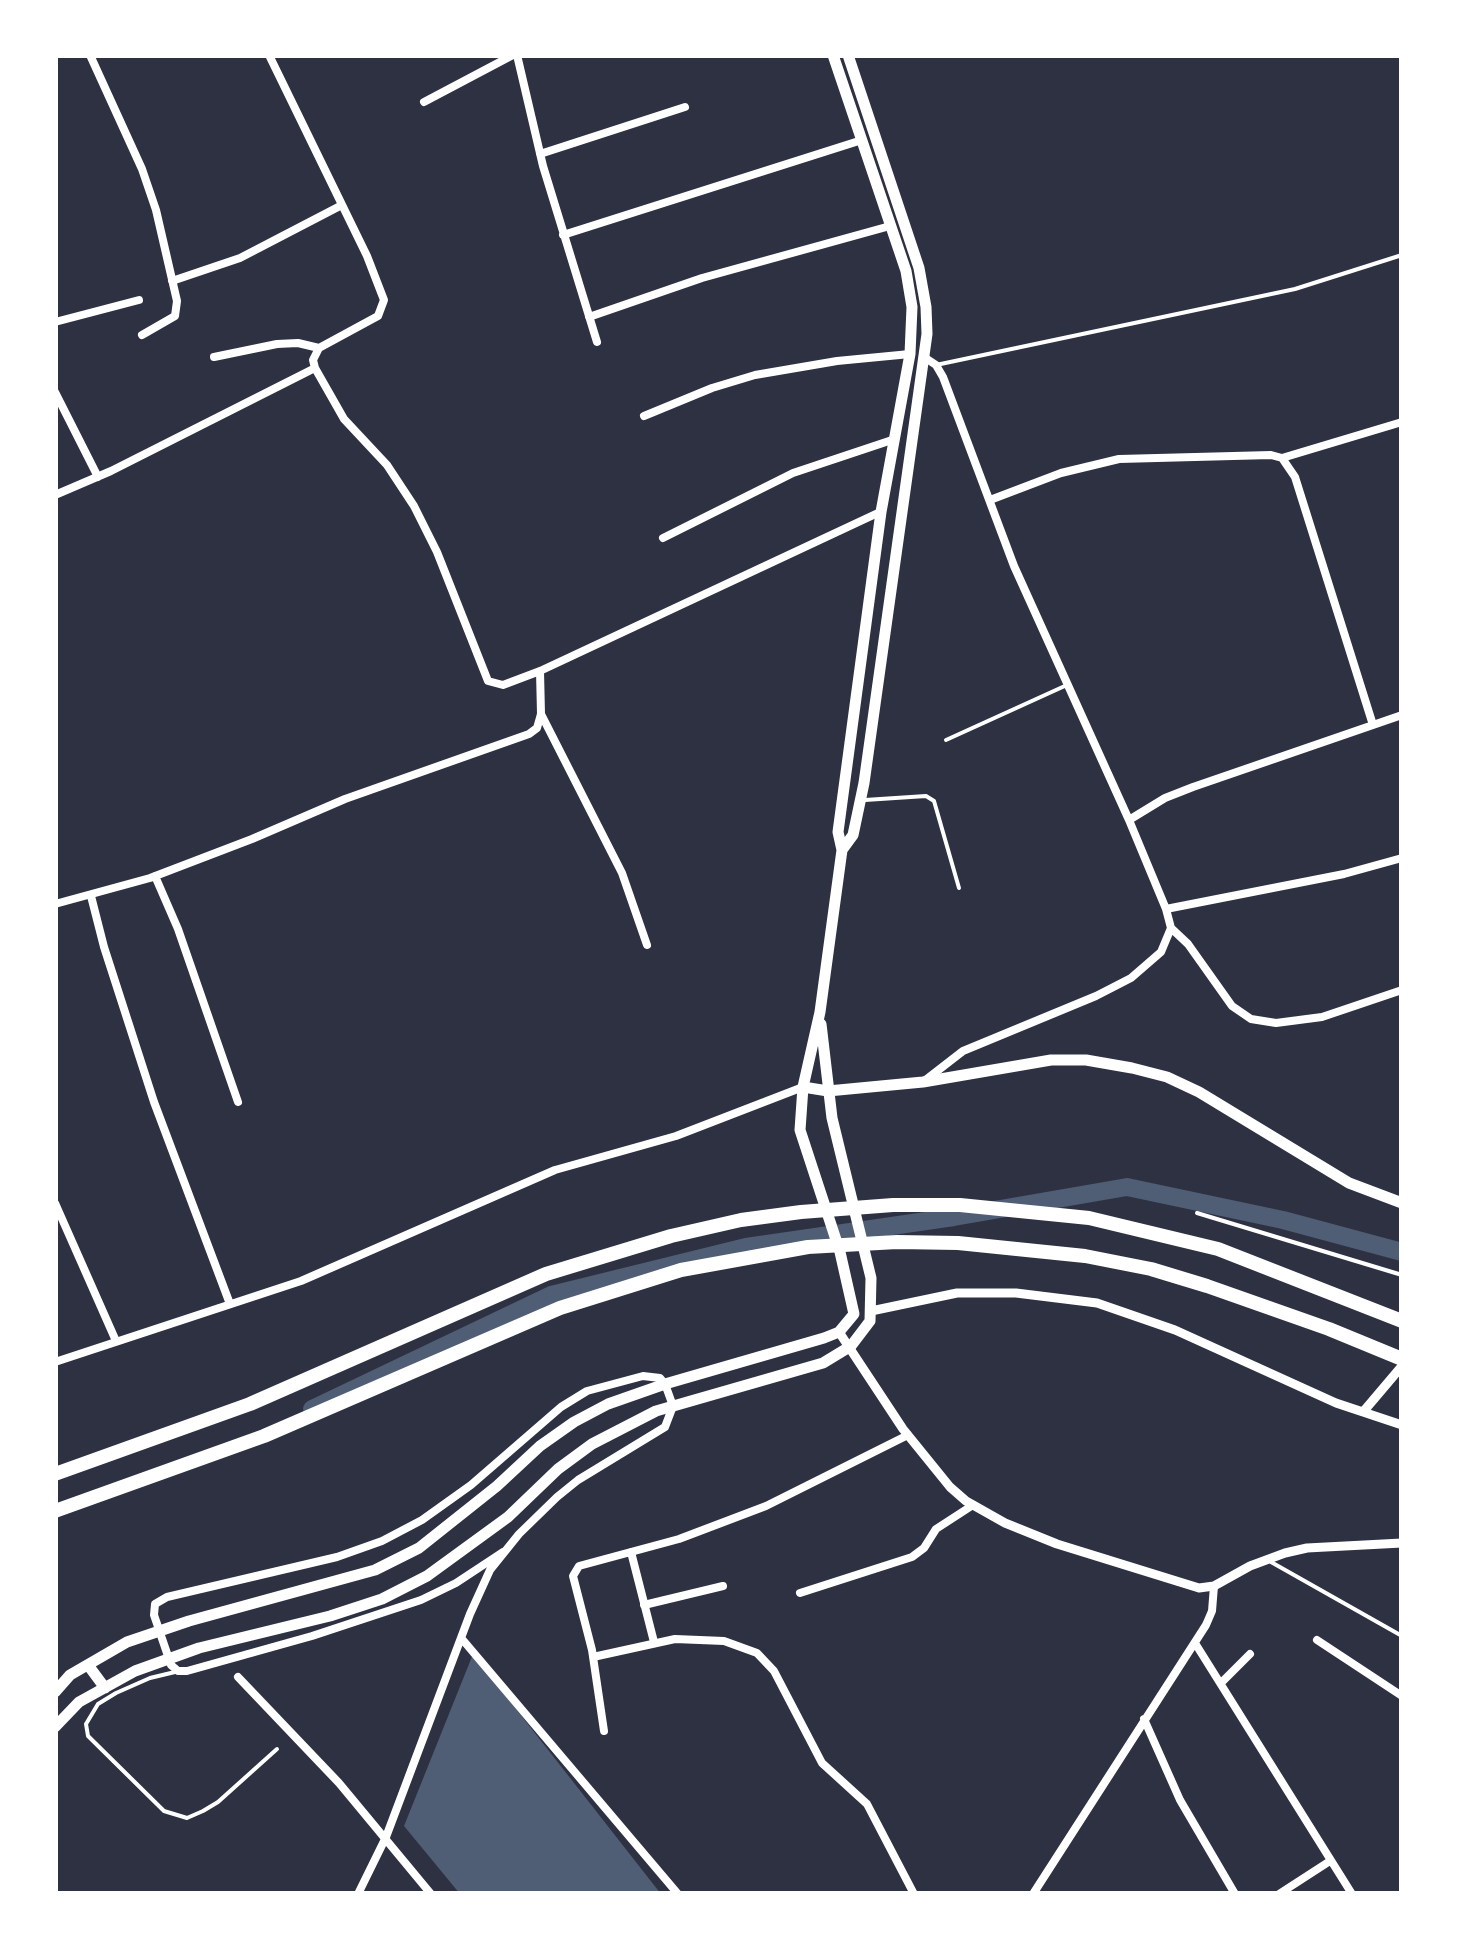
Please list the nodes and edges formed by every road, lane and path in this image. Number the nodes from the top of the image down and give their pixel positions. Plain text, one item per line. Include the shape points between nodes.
1 (90, 55) edge
2 (269, 55) edge
3 (515, 55) edge
4 (834, 55) edge
5 (848, 55) edge
6 (424, 102) dead end
7 (685, 107) dead end
8 (862, 140) junction
9 (540, 154) junction
10 (342, 205) junction
11 (890, 226) junction
12 (564, 235) junction
13 (1402, 255) edge
14 (172, 281) junction
15 (139, 300) dead end
16 (589, 317) junction
17 (55, 322) edge
18 (142, 335) dead end
19 (598, 342) dead end
20 (319, 348) junction
21 (910, 354) junction
22 (214, 357) dead end
23 (931, 361) junction
24 (315, 368) junction
25 (55, 392) edge
26 (644, 416) dead end
27 (1402, 422) edge
28 (894, 439) junction
29 (1282, 458) junction
30 (98, 476) junction
31 (55, 494) edge
32 (990, 500) junction
33 (882, 512) junction
34 (663, 538) dead end
35 (540, 672) junction
36 (1067, 685) junction
37 (542, 714) junction
38 (1402, 715) edge
39 (1373, 724) junction
40 (946, 740) dead end
41 (860, 801) junction
42 (1128, 820) junction
43 (842, 850) junction
44 (1402, 858) edge
45 (155, 876) junction
46 (960, 888) dead end
47 (91, 896) junction
48 (55, 904) edge
49 (1166, 909) junction
50 (1170, 928) junction
51 (647, 945) dead end
52 (1402, 990) edge
53 (820, 1012) junction
54 (923, 1082) junction
55 (803, 1087) junction
56 (828, 1091) junction
57 (238, 1102) dead end
58 (55, 1203) edge
59 (1402, 1204) edge
60 (1197, 1213) dead end
61 (1402, 1274) edge
62 (230, 1304) junction
63 (871, 1311) junction
64 (1402, 1321) edge
65 (838, 1332) junction
66 (116, 1342) junction
67 (851, 1346) junction
68 (55, 1362) edge
69 (1402, 1362) edge
70 (665, 1384) junction
71 (672, 1406) junction
72 (1362, 1412) junction
73 (1402, 1425) edge
74 (908, 1435) junction
75 (55, 1474) edge
76 (973, 1505) junction
77 (55, 1511) edge
78 (1402, 1543) edge
79 (503, 1552) junction
80 (631, 1552) junction
81 (1265, 1560) junction
82 (723, 1586) dead end
83 (1214, 1586) junction
84 (800, 1594) dead end
85 (644, 1606) junction
86 (1402, 1636) edge
87 (462, 1639) junction
88 (1317, 1640) dead end
89 (654, 1642) junction
90 (1195, 1643) junction
91 (1250, 1654) dead end
92 (593, 1657) junction
93 (88, 1664) junction
94 (178, 1672) junction
95 (238, 1677) dead end
96 (1222, 1682) junction
97 (58, 1686) edge
98 (105, 1688) junction
99 (1402, 1696) edge
100 (1144, 1719) junction
101 (55, 1727) edge
102 (604, 1731) dead end
103 (277, 1748) dead end
104 (386, 1837) junction
105 (1330, 1861) junction
106 (358, 1894) edge
107 (431, 1894) edge
108 (678, 1894) edge
109 (914, 1894) edge
110 (1033, 1894) edge
111 (1235, 1894) edge
112 (1278, 1894) edge
113 (1352, 1894) edge

1 - 14 street via 142,169
2 - 10 street
3 - 6 street
3 - 9 street
4 - 8 main road
5 - 23 main road via 919,268
7 - 9 street
8 - 11 main road
8 - 12 street
9 - 12 street
10 - 14 street via 240,258
10 - 20 street via 382,289 384,309
11 - 16 street
11 - 21 main road via 912,307
12 - 16 street
13 - 23 lane via 1295,288
14 - 18 street via 176,316
15 - 17 street
16 - 19 street
20 - 22 street via 277,344
20 - 24 street
21 - 23 street
21 - 26 street via 755,375
21 - 28 main road
23 - 32 street
23 - 41 main road
24 - 30 street
24 - 35 street via 336,407 414,506 488,680 503,685
25 - 30 street
27 - 29 street
28 - 33 main road
28 - 34 street via 793,473
29 - 32 street via 1119,459
29 - 39 street via 1295,477
30 - 31 street
32 - 36 street
33 - 35 street
33 - 43 main road via 838,832
35 - 37 street
36 - 40 lane
36 - 42 street
37 - 45 street via 529,734
37 - 51 street via 622,873
38 - 39 street
39 - 42 street via 1179,792
41 - 43 main road via 854,835
41 - 46 lane via 934,801
42 - 49 street
43 - 53 main road
44 - 49 street
45 - 47 street
45 - 57 street
47 - 48 street
47 - 62 street via 154,1102
49 - 50 street
50 - 52 street via 1232,1006 1252,1020 1322,1017
50 - 54 street via 1161,952 1130,978 963,1051
53 - 55 main road
53 - 56 main road
54 - 56 main road
54 - 59 main road via 1051,1060 1132,1068 1199,1092 1349,1182
55 - 56 main road
55 - 62 street via 676,1136 555,1170 345,1264
55 - 65 main road via 800,1130 854,1314
56 - 63 main road via 871,1278
58 - 66 street
60 - 61 lane
62 - 66 street
63 - 67 main road
63 - 72 street via 957,1292 1097,1303
64 - 75 highway via 1218,1248 1090,1218 960,1205 801,1212 671,1236 546,1274 265,1398
65 - 67 street
65 - 70 main road
66 - 68 street
67 - 71 main road via 823,1363
67 - 74 street
69 - 72 street
69 - 77 highway via 1329,1328 1207,1286 1084,1256 958,1242 808,1247 681,1270 560,1308 264,1436
70 - 71 street
70 - 93 main road via 574,1422 419,1548 375,1570 189,1621
70 - 94 street via 643,1376 588,1391 561,1406 471,1485 382,1541 155,1604
71 - 79 street via 665,1427 578,1480
71 - 98 main road via 592,1444 508,1518 382,1599 199,1648
72 - 73 street
74 - 76 street
74 - 80 street via 766,1506
76 - 83 street via 1057,1544 1186,1586
76 - 84 street via 912,1557
78 - 81 street via 1307,1548
79 - 87 street via 479,1591
79 - 94 street via 421,1600
80 - 85 street
80 - 92 street via 575,1570
81 - 83 street
81 - 86 lane
82 - 85 street
83 - 90 street via 1212,1611
85 - 89 street
87 - 104 street
87 - 108 street
88 - 99 street
89 - 92 street
89 - 109 street via 724,1641 766,1661 822,1763 867,1804
90 - 96 street
90 - 100 street
91 - 96 street
92 - 102 street
93 - 97 main road
93 - 98 main road
94 - 103 lane via 116,1693 98,1704 86,1724 88,1736 164,1812 187,1818 218,1802
95 - 104 street
96 - 105 street
98 - 101 main road
100 - 110 street
100 - 111 street via 1180,1800
104 - 106 street
104 - 107 street
105 - 112 street
105 - 113 street

